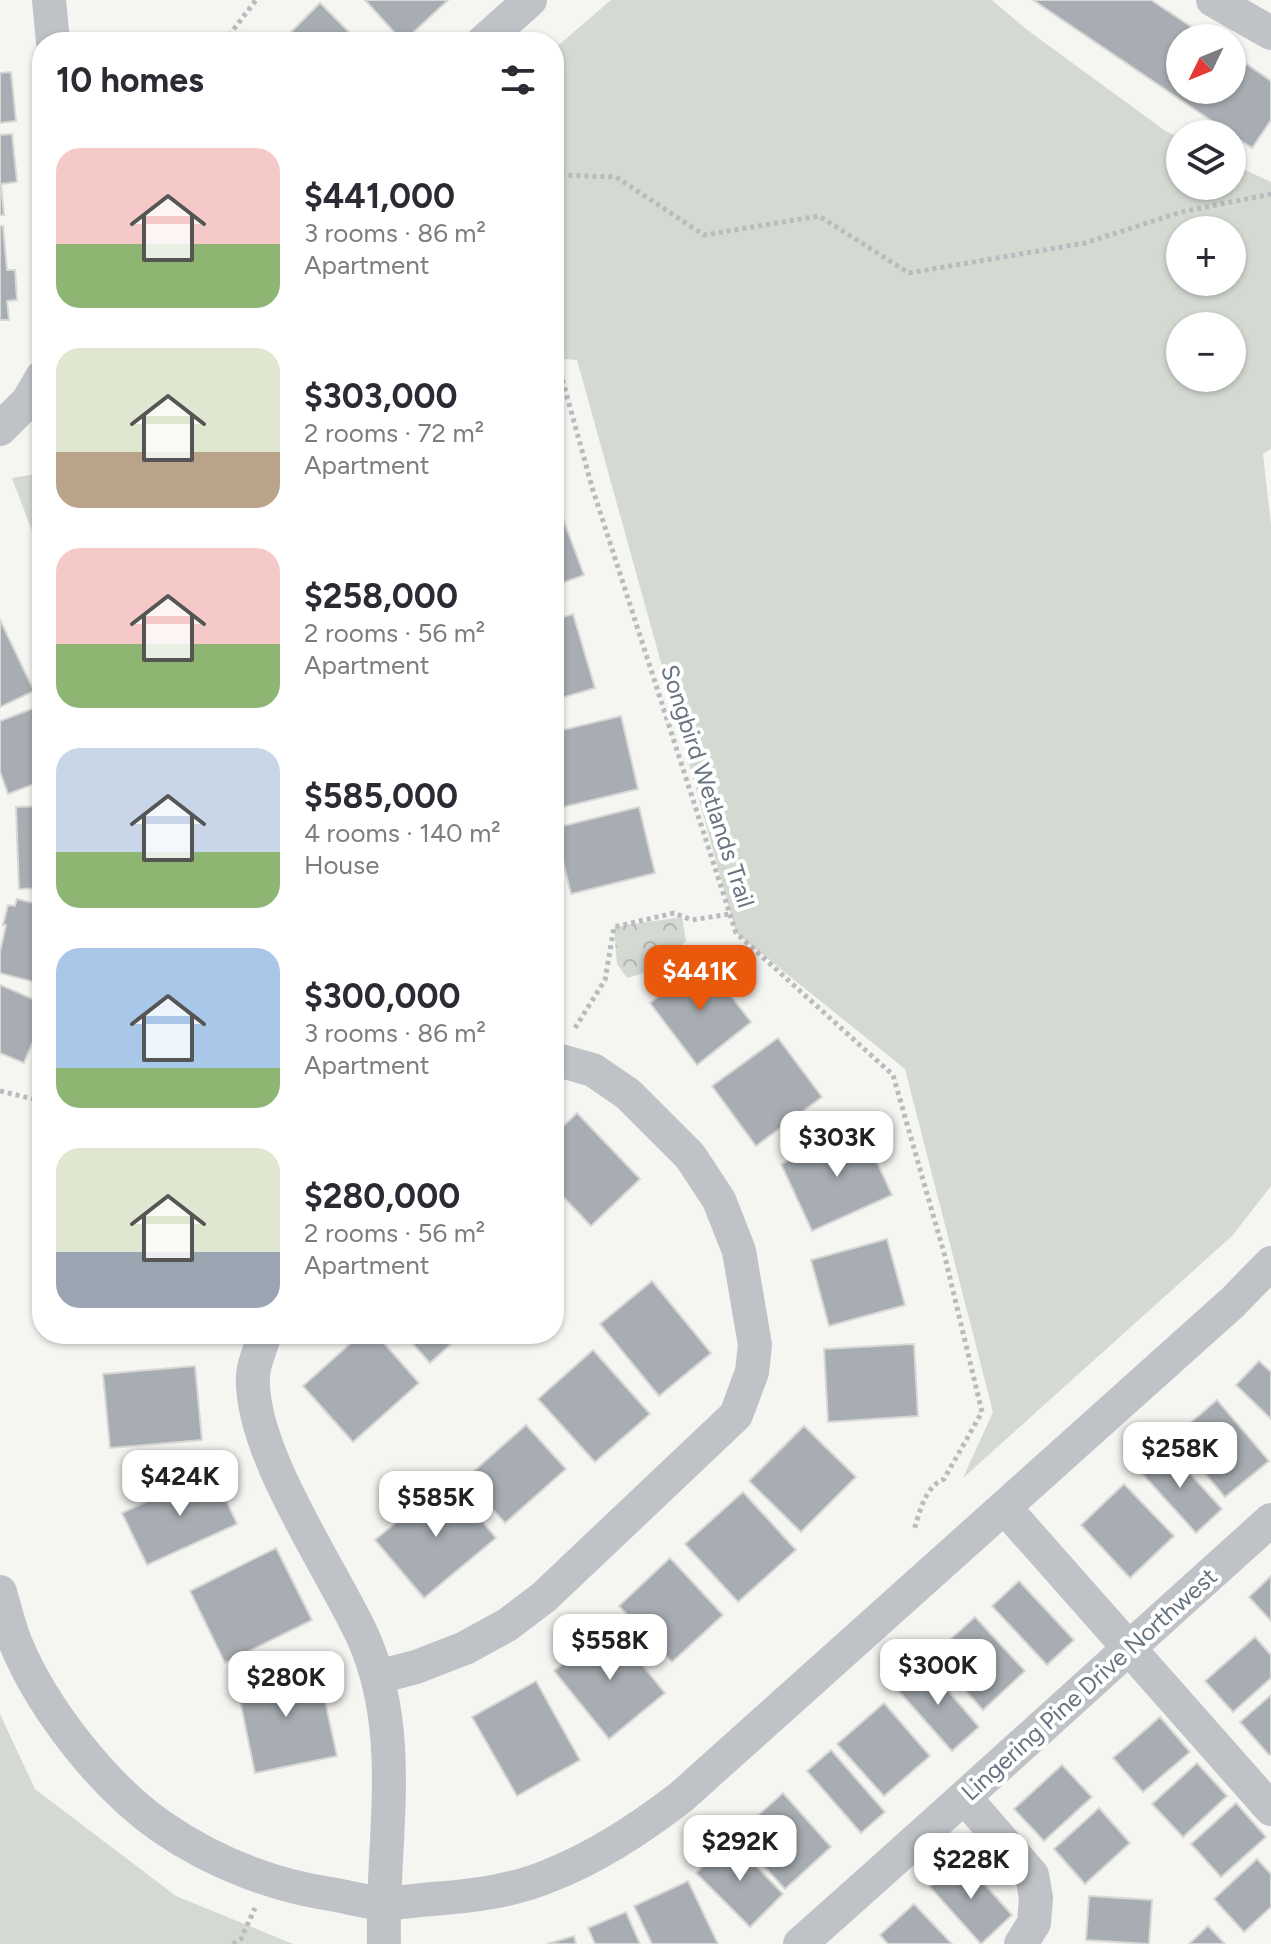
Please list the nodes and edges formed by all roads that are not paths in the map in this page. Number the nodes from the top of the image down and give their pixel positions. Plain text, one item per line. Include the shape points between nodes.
1 (49, 0) edge
2 (530, 0) edge
3 (1213, 0) edge
4 (52, 32) edge
5 (494, 32) edge
6 (1271, 33) edge
7 (32, 394) edge
8 (0, 429) edge
9 (564, 1062) edge
10 (1271, 1263) edge
11 (262, 1344) edge
12 (1005, 1508) junction
13 (1271, 1520) edge
14 (0, 1592) edge
15 (1128, 1647) junction
16 (378, 1677) junction
17 (965, 1798) junction
18 (1271, 1809) edge
19 (383, 1903) junction
20 (384, 1944) edge
21 (800, 1944) edge
22 (1021, 1944) edge

1 - 4 street
2 - 5 street
3 - 6 street
7 - 8 street
9 - 16 street via 593,1070 628,1094 690,1156 719,1200 739,1251 749,1300 755,1345 748,1386 736,1415 544,1597 465,1648
10 - 12 street
11 - 16 street via 253,1374 263,1434
12 - 15 street
12 - 19 street via 646,1825 550,1876 483,1895
13 - 15 street, Lingering Pine Drive Northwest
14 - 19 street via 15,1643 39,1691 78,1746 161,1827 254,1875
15 - 17 street, Lingering Pine Drive Northwest
15 - 18 street
16 - 19 street via 391,1800
17 - 21 street, Lingering Pine Drive Northwest
17 - 22 street via 1032,1875 1034,1923
19 - 20 street

